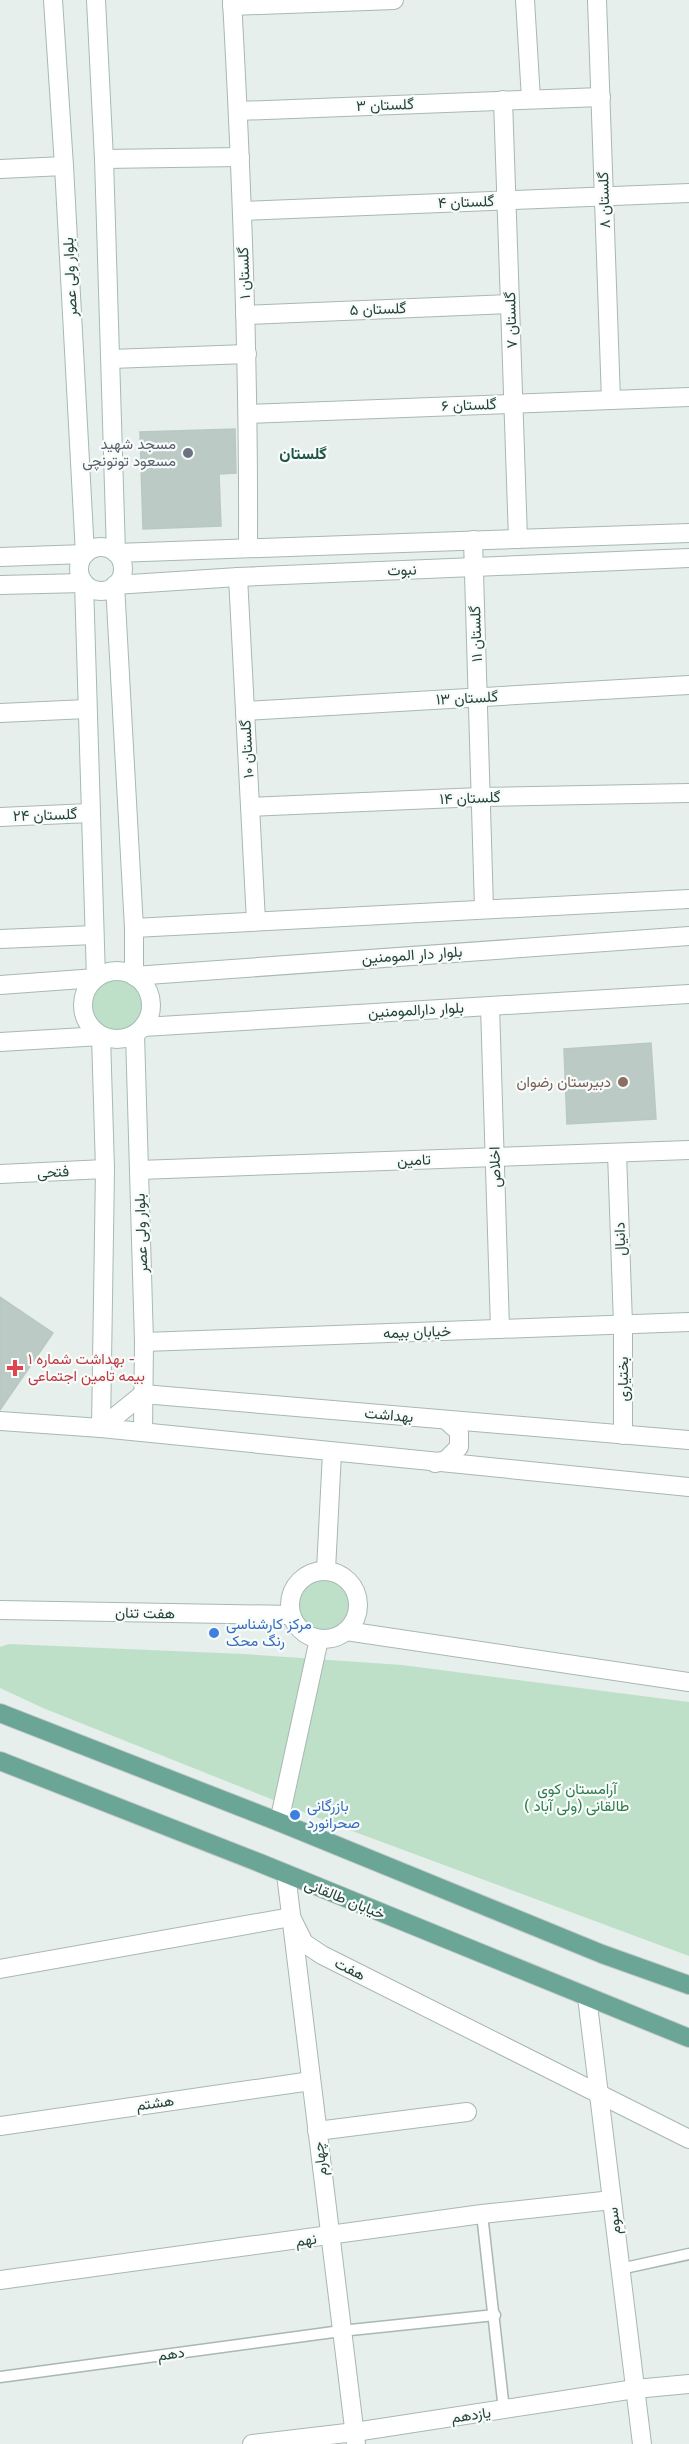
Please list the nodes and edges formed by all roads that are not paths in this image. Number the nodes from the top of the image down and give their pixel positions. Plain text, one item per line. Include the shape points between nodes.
1 (53, 0) edge
2 (96, 0) edge
3 (394, 0) edge
4 (525, 0) edge
5 (597, 0) edge
6 (232, 3) edge
7 (600, 97) junction
8 (531, 99) junction
9 (503, 100) junction
10 (238, 111) junction
11 (240, 157) junction
12 (104, 159) junction
13 (64, 166) junction
14 (0, 169) edge
15 (689, 193) edge
16 (604, 196) junction
17 (506, 200) junction
18 (242, 211) junction
19 (510, 304) junction
20 (245, 315) junction
21 (247, 354) junction
22 (111, 359) junction
23 (689, 397) edge
24 (611, 400) junction
25 (514, 404) junction
26 (249, 414) junction
27 (689, 533) edge
28 (518, 539) junction
29 (473, 540) junction
30 (248, 547) junction
31 (116, 553) junction
32 (85, 554) junction
33 (0, 558) edge
34 (689, 558) edge
35 (474, 567) junction
36 (238, 577) junction
37 (84, 583) junction
38 (0, 585) edge
39 (115, 585) junction
40 (689, 685) edge
41 (478, 697) junction
42 (87, 709) junction
43 (245, 711) junction
44 (0, 713) edge
45 (689, 793) edge
46 (480, 797) junction
47 (250, 807) junction
48 (90, 813) junction
49 (0, 817) edge
50 (689, 899) edge
51 (484, 908) junction
52 (256, 921) junction
53 (134, 928) junction
54 (94, 935) junction
55 (689, 936) edge
56 (0, 939) edge
57 (134, 976) junction
58 (96, 978) junction
59 (0, 985) edge
60 (689, 994) edge
61 (490, 1006) junction
62 (139, 1030) junction
63 (101, 1036) junction
64 (0, 1042) edge
65 (689, 1150) edge
66 (617, 1153) junction
67 (495, 1157) junction
68 (105, 1169) junction
69 (139, 1170) junction
70 (0, 1174) edge
71 (689, 1322) edge
72 (623, 1324) junction
73 (500, 1329) junction
74 (144, 1342) junction
75 (144, 1394) junction
76 (446, 1420) junction
77 (0, 1421) edge
78 (101, 1428) junction
79 (143, 1432) junction
80 (623, 1434) junction
81 (689, 1440) edge
82 (332, 1453) junction
83 (435, 1463) junction
84 (689, 1487) edge
85 (326, 1570) junction
86 (0, 1610) edge
87 (291, 1616) junction
88 (346, 1631) junction
89 (320, 1639) junction
90 (689, 1682) edge
91 (0, 1713) edge
92 (0, 1761) edge
93 (279, 1822) junction
94 (286, 1874) junction
95 (291, 1917) junction
96 (0, 1970) edge
97 (689, 1985) edge
98 (587, 1997) junction
99 (689, 2038) edge
100 (310, 2081) junction
101 (599, 2095) junction
102 (467, 2112) dead end
103 (0, 2126) edge
104 (317, 2131) junction
105 (689, 2139) edge
106 (612, 2200) junction
107 (482, 2214) junction
108 (330, 2236) junction
109 (689, 2254) edge
110 (620, 2269) junction
111 (0, 2280) edge
112 (495, 2316) junction
113 (341, 2331) junction
114 (0, 2377) edge
115 (689, 2384) edge
116 (635, 2389) junction
117 (504, 2410) junction
118 (356, 2438) edge
119 (252, 2444) edge
120 (642, 2444) edge

1 - 13 street, بلوار ولی عصر
2 - 12 street
3 - 6 street
4 - 8 street
5 - 7 street, گلستان ۸
6 - 10 street, گلستان ۱
7 - 8 street, گلستان ۳
7 - 16 street, گلستان ۸
8 - 9 street, گلستان ۳
9 - 10 street, گلستان ۳
9 - 17 street, گلستان ۷
10 - 11 street, گلستان ۱
11 - 12 street
11 - 18 street, گلستان ۱
12 - 22 street
13 - 14 street
13 - 32 street, بلوار ولی عصر
15 - 16 street, گلستان ۴
16 - 17 street, گلستان ۴
16 - 24 street, گلستان ۸
17 - 18 street, گلستان ۴
17 - 19 street, گلستان ۷
18 - 20 street, گلستان ۱
19 - 20 street, گلستان ۵
19 - 25 street, گلستان ۷
20 - 21 street, گلستان ۱
21 - 22 street
21 - 26 street, گلستان ۱
22 - 31 street
23 - 24 street, گلستان ۶
24 - 25 street, گلستان ۶
25 - 26 street, گلستان ۶
25 - 28 street, گلستان ۷
26 - 30 street, گلستان ۱
27 - 28 street, نبوت
28 - 29 street, نبوت
29 - 30 street, نبوت
29 - 35 street, گلستان ۱۱
30 - 31 street, نبوت
30 - 36 street, گلستان ۱
31 - 32 street via 96,547
31 - 39 street via 122,572
32 - 33 street
32 - 37 street via 79,571
34 - 35 street, نبوت
35 - 36 street, نبوت
35 - 41 street, گلستان ۱۱
36 - 39 street, نبوت
36 - 43 street, گلستان ۱۰
37 - 38 street
37 - 39 street via 96,590
37 - 42 street
39 - 53 street
40 - 41 street, گلستان ۱۳
41 - 43 street, گلستان ۱۳
41 - 46 street, گلستان ۱۱
42 - 44 street
42 - 48 street
43 - 47 street, گلستان ۱۰
45 - 46 street, گلستان ۱۴
46 - 47 street, گلستان ۱۴
46 - 51 street, گلستان ۱۱
47 - 52 street, گلستان ۱۰
48 - 49 street, گلستان ۲۴
48 - 54 street
50 - 51 street
51 - 52 street
52 - 53 street
53 - 57 street
54 - 56 street
54 - 58 street
55 - 57 street, بلوار دار المومنین
57 - 58 street via 115,971
57 - 62 street via 149,993 151,1005
58 - 59 street
58 - 63 street via 88,987 82,1008 92,1029
60 - 61 street, بلوار دارالمومنین
61 - 62 street, بلوار دارالمومنین
61 - 67 street, اخلاص
62 - 63 street via 124,1039
62 - 69 street, بلوار ولی عصر
63 - 64 street
63 - 68 street
65 - 66 street, تامین
66 - 67 street, تامین
66 - 72 street, دانیال
67 - 69 street, تامین
67 - 73 street, اخلاص
68 - 70 street, فتحی
68 - 78 street
69 - 74 street, بلوار ولی عصر
71 - 72 street, خیابان بیمه
72 - 73 street, خیابان بیمه
72 - 80 street, بختیاری
73 - 74 street, خیابان بیمه
74 - 75 street, بلوار ولی عصر
75 - 76 street, بهداشت
75 - 78 street
75 - 79 street, بلوار ولی عصر
76 - 80 street, بهداشت
76 - 83 street via 459,1432 459,1447 446,1460
77 - 78 street
78 - 79 street
79 - 82 street
80 - 81 street, بهداشت
82 - 83 street
82 - 85 street
83 - 84 street
85 - 87 street via 315,1571 297,1584 291,1593
85 - 88 street via 338,1573 355,1588 358,1611
86 - 87 street, هفت تنان
87 - 89 street via 304,1633
88 - 89 street via 337,1637
88 - 90 street
89 - 93 street
91 - 93 main road
92 - 94 main road, خیابان طالقانی
93 - 97 main road via 602,1954
94 - 95 street, چهارم
94 - 98 main road, خیابان طالقانی
95 - 96 street
95 - 100 street, چهارم
95 - 101 street, هفت via 304,1943 322,1955
98 - 99 main road, خیابان طالقانی
98 - 101 street, سوم
100 - 103 street, هشتم
100 - 104 street, چهارم
101 - 105 street, هفت
101 - 106 street, سوم
102 - 104 street
104 - 108 street, چهارم
106 - 107 street, نهم
106 - 110 street, سوم
107 - 108 street, نهم
107 - 112 lane
108 - 111 street, نهم
108 - 113 street, چهارم
109 - 110 lane
110 - 116 street, سوم
112 - 113 lane, دهم
112 - 117 lane
113 - 114 lane, دهم
113 - 118 street, چهارم
115 - 116 street, یازدهم
116 - 117 street, یازدهم
116 - 120 street, سوم
117 - 118 street, یازدهم
118 - 119 street, یازدهم

